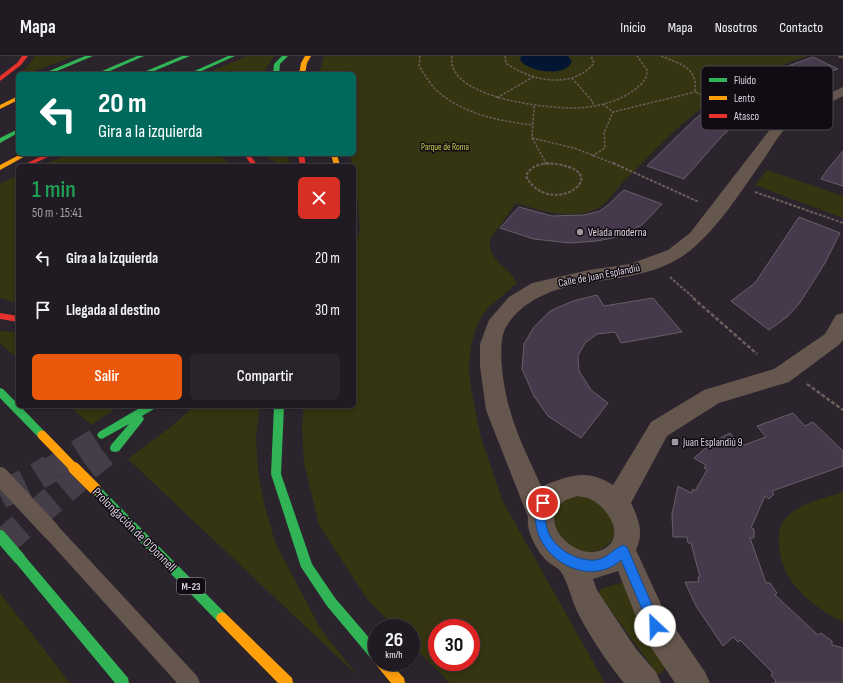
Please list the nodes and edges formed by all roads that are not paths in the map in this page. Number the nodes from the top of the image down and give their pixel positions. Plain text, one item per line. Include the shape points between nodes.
1 (25, 56) edge
2 (90, 56) edge
3 (141, 56) edge
4 (187, 56) edge
5 (232, 56) edge
6 (285, 56) edge
7 (308, 56) edge
8 (102, 59) dead end
9 (50, 72) edge
10 (73, 72) edge
11 (103, 72) edge
12 (147, 72) edge
13 (196, 72) edge
14 (276, 72) edge
15 (302, 72) edge
16 (0, 79) edge
17 (843, 91) edge
18 (833, 96) edge
19 (16, 99) edge
20 (0, 107) edge
21 (12, 112) dead end
22 (0, 117) edge
23 (777, 130) edge
24 (16, 133) edge
25 (0, 141) edge
26 (16, 152) edge
27 (22, 156) edge
28 (46, 156) edge
29 (0, 160) edge
30 (28, 164) edge
31 (0, 168) edge
32 (16, 170) edge
33 (0, 177) edge
34 (0, 316) edge
35 (16, 319) edge
36 (843, 320) edge
37 (0, 392) edge
38 (148, 408) edge
39 (149, 408) edge
40 (278, 408) edge
41 (102, 435) tunnel mouth
42 (115, 448) tunnel mouth
43 (0, 476) edge
44 (617, 503) junction
45 (540, 515) junction
46 (0, 536) edge
47 (623, 551) junction
48 (571, 562) junction
49 (368, 646) edge
50 (389, 671) edge
51 (123, 683) edge
52 (190, 683) edge
53 (287, 683) edge
54 (399, 683) edge
55 (645, 683) edge
56 (694, 683) edge

1 - 16 main road
2 - 9 main road
3 - 11 main road
4 - 12 main road
5 - 13 main road
6 - 14 main road via 277,64
7 - 15 main road
8 - 10 main road
17 - 18 street, Calle de Juan Esplandiú
19 - 20 main road
21 - 22 main road
23 - 45 street, Calle de Juan Esplandiú via 738,185 696,237 675,254 631,270 589,276 539,288 516,302 496,324 490,344 498,410
24 - 25 main road
26 - 29 main road
27 - 31 main road
28 - 30 main road
32 - 33 main road
34 - 35 main road
36 - 44 street via 833,339 781,376 712,396 659,429
37 - 53 main road, Prolongación de O'Donnell / M-23, bridge
38 - 41 main road
39 - 42 main road
40 - 49 main road via 276,474 308,567 332,602
43 - 52 lane, bridge
44 - 45 street via 598,490 577,485 563,487 551,493 543,503
44 - 47 street via 626,518 628,536
45 - 48 street via 540,526 550,547
46 - 51 main road, bridge
47 - 48 street via 616,558 595,566
47 - 56 street via 655,626
48 - 55 street via 587,600 625,660
50 - 54 main road

